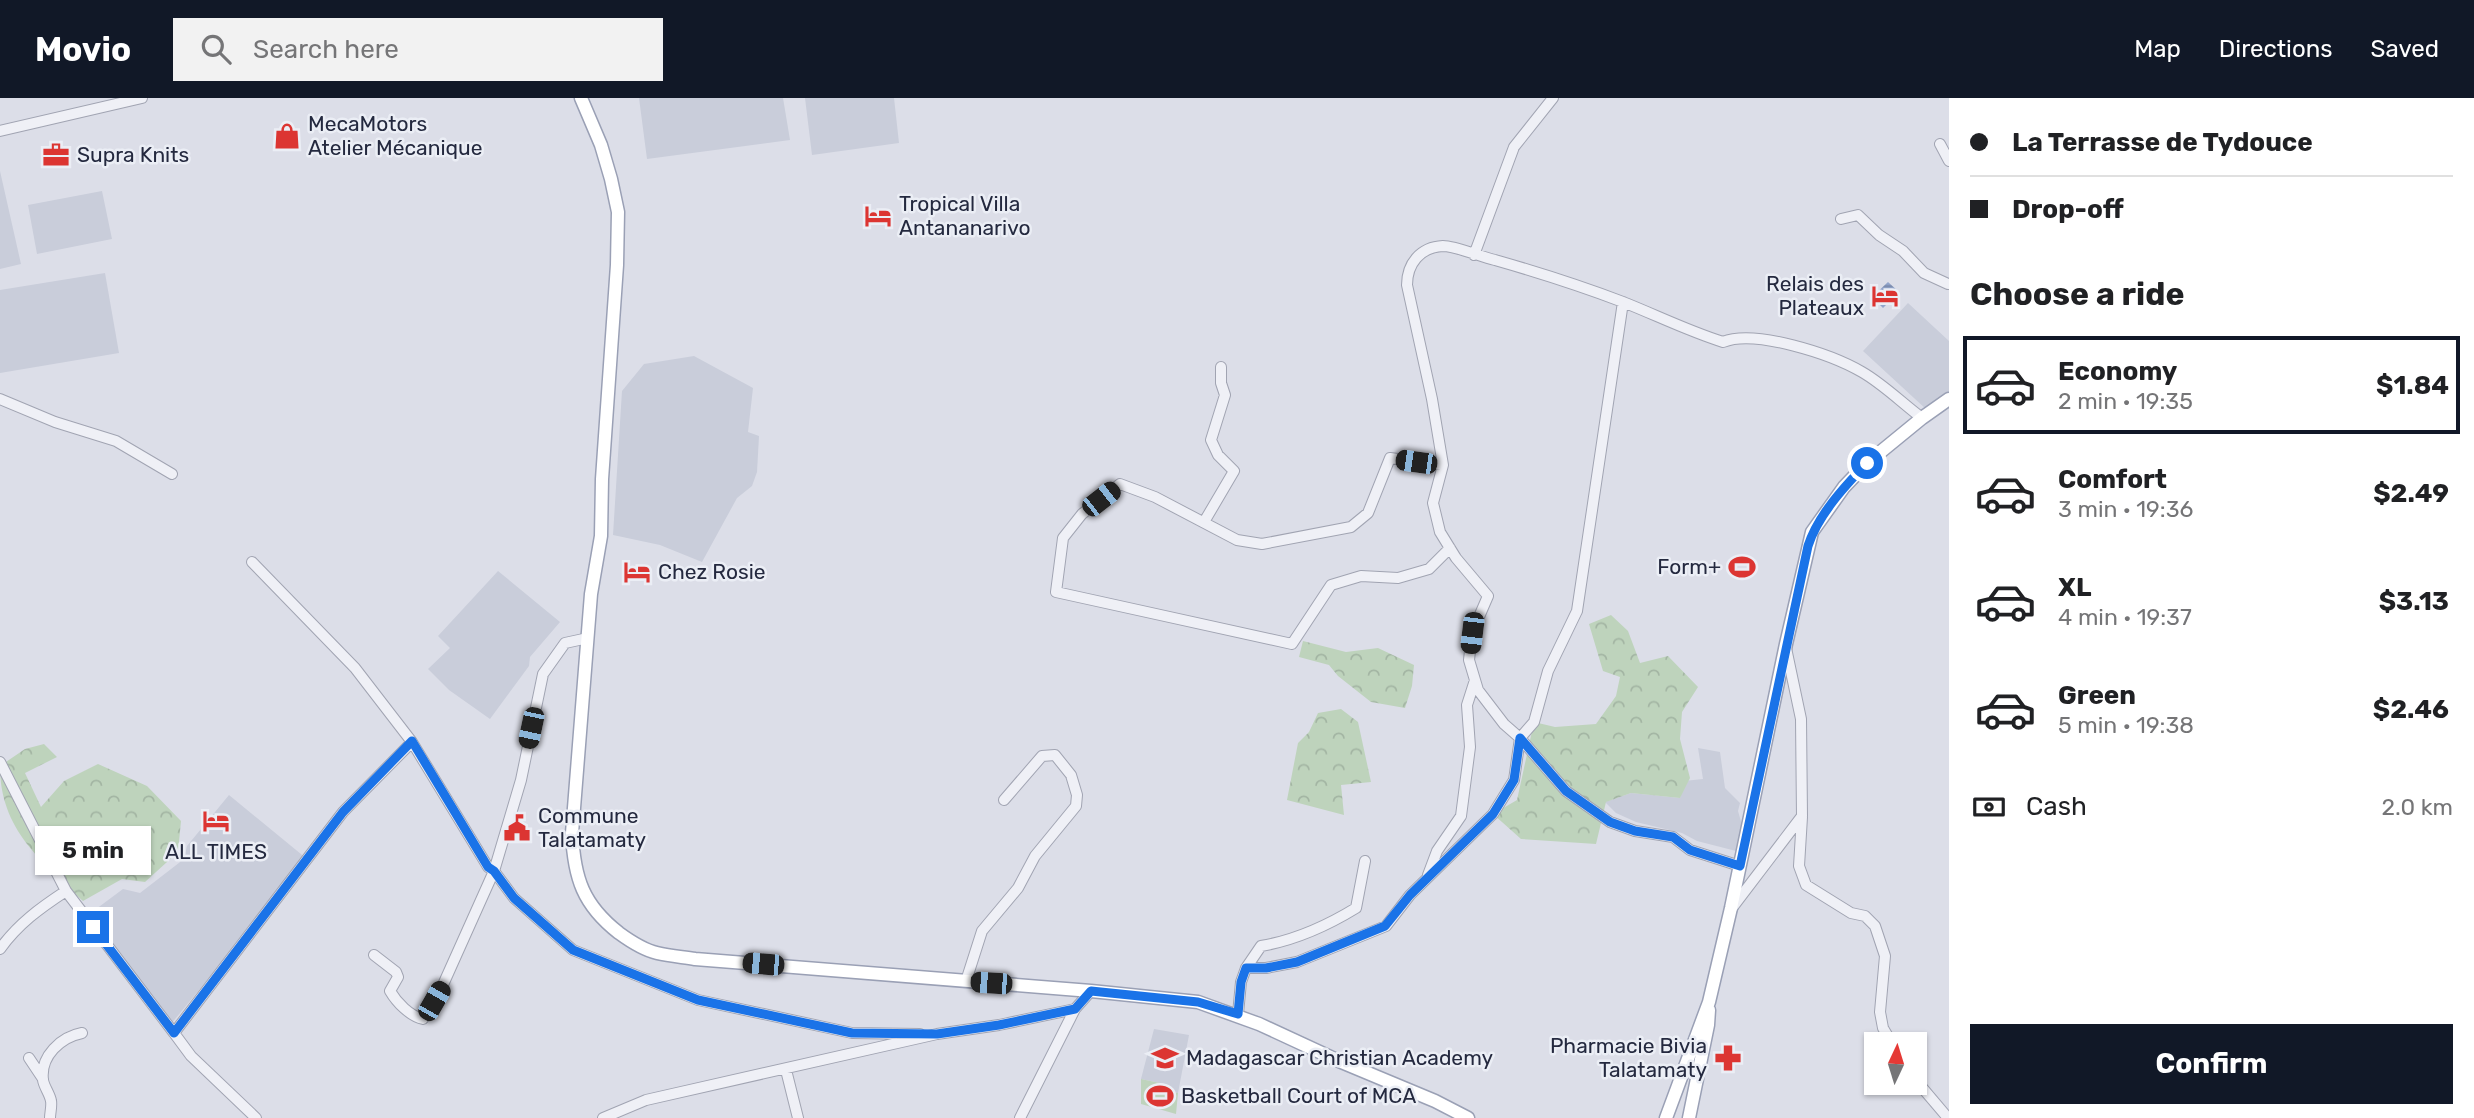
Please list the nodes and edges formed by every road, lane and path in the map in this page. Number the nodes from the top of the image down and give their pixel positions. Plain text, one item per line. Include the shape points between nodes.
1 (142, 98) edge
2 (581, 98) edge
3 (1553, 98) edge
4 (0, 131) edge
5 (1940, 144) dead end
6 (1949, 161) edge
7 (1841, 219) dead end
8 (1474, 255) junction
9 (1949, 285) edge
10 (1623, 303) junction
11 (1221, 367) dead end
12 (0, 399) edge
13 (1949, 399) edge
14 (1922, 418) junction
15 (1443, 465) junction
16 (172, 474) dead end
17 (1204, 522) junction
18 (1450, 548) junction
19 (252, 562) dead end
20 (588, 638) junction
21 (1786, 644) junction
22 (1475, 679) junction
23 (1520, 738) junction
24 (412, 741) junction
25 (0, 762) edge
26 (1004, 800) dead end
27 (1802, 816) junction
28 (1365, 861) dead end
29 (1740, 866) junction
30 (494, 871) junction
31 (1427, 879) junction
32 (66, 891) junction
33 (1731, 908) junction
34 (0, 949) edge
35 (374, 955) dead end
36 (1246, 968) junction
37 (966, 981) junction
38 (1091, 991) junction
39 (1709, 1002) junction
40 (1075, 1009) junction
41 (1238, 1014) junction
42 (1886, 1032) edge
43 (82, 1033) dead end
44 (174, 1033) junction
45 (937, 1034) junction
46 (29, 1058) dead end
47 (786, 1070) junction
48 (43, 1079) junction
49 (1927, 1093) edge
50 (1667, 1115) edge
51 (1689, 1115) edge
52 (50, 1118) edge
53 (256, 1118) edge
54 (603, 1118) edge
55 (798, 1118) edge
56 (1020, 1118) edge
57 (1468, 1118) edge
58 (1948, 1118) edge

1 - 4 street
2 - 20 main road via 601,145 618,212 601,536
3 - 8 street via 1514,147
5 - 6 street
7 - 9 street via 1858,215 1924,274
8 - 10 street
8 - 15 street via 1444,246 1427,251 1411,264 1407,274
10 - 14 street via 1723,342 1735,337 1819,354 1861,372
10 - 23 street via 1577,611 1548,671 1534,722
11 - 17 street via 1225,395 1211,440 1234,471
12 - 16 street via 116,441
13 - 14 main road
14 - 21 main road via 1844,487 1812,532
15 - 17 street via 1390,458 1368,513 1351,527 1262,544 1237,540
15 - 18 street via 1433,503 1440,532
17 - 18 street via 1120,484 1082,514 1063,538 1056,592 1292,644 1331,585 1361,576 1398,578 1429,569
18 - 22 street via 1488,596 1472,633 1469,660
19 - 24 street via 355,668
20 - 30 street via 565,643 543,674 521,780
20 - 37 main road via 572,842 579,882 600,918 629,941 655,953
21 - 27 street via 1801,719
21 - 29 main road
22 - 23 street via 1478,690
22 - 31 street via 1467,705 1470,747 1461,816 1437,851
23 - 29 street via 1566,791 1610,822 1673,837 1690,850
23 - 31 street via 1514,780 1493,814
24 - 30 street
24 - 44 street via 343,812
25 - 32 street
26 - 37 street via 1042,756 1055,755 1071,775 1077,795 1076,806 982,931
27 - 33 street
27 - 42 street via 1799,866 1807,885 1875,926 1885,956 1880,1012
28 - 36 street via 1356,908 1323,928 1261,946
29 - 33 main road
30 - 35 street via 423,1020 393,997 390,991 396,972
30 - 45 street via 514,898 573,950 698,1000 852,1033
31 - 36 street via 1385,926 1297,962
32 - 34 street via 15,929
32 - 44 street
33 - 39 main road
36 - 41 street
37 - 38 main road
38 - 40 street
38 - 41 main road via 1198,1002
39 - 50 main road
39 - 51 main road
40 - 45 street
40 - 56 street
41 - 57 main road
43 - 48 street via 60,1042 47,1058
44 - 53 street via 191,1056
45 - 47 street
46 - 48 street
47 - 54 street via 646,1100
47 - 55 street
48 - 52 street via 51,1102
49 - 58 street
50 - 51 main road

